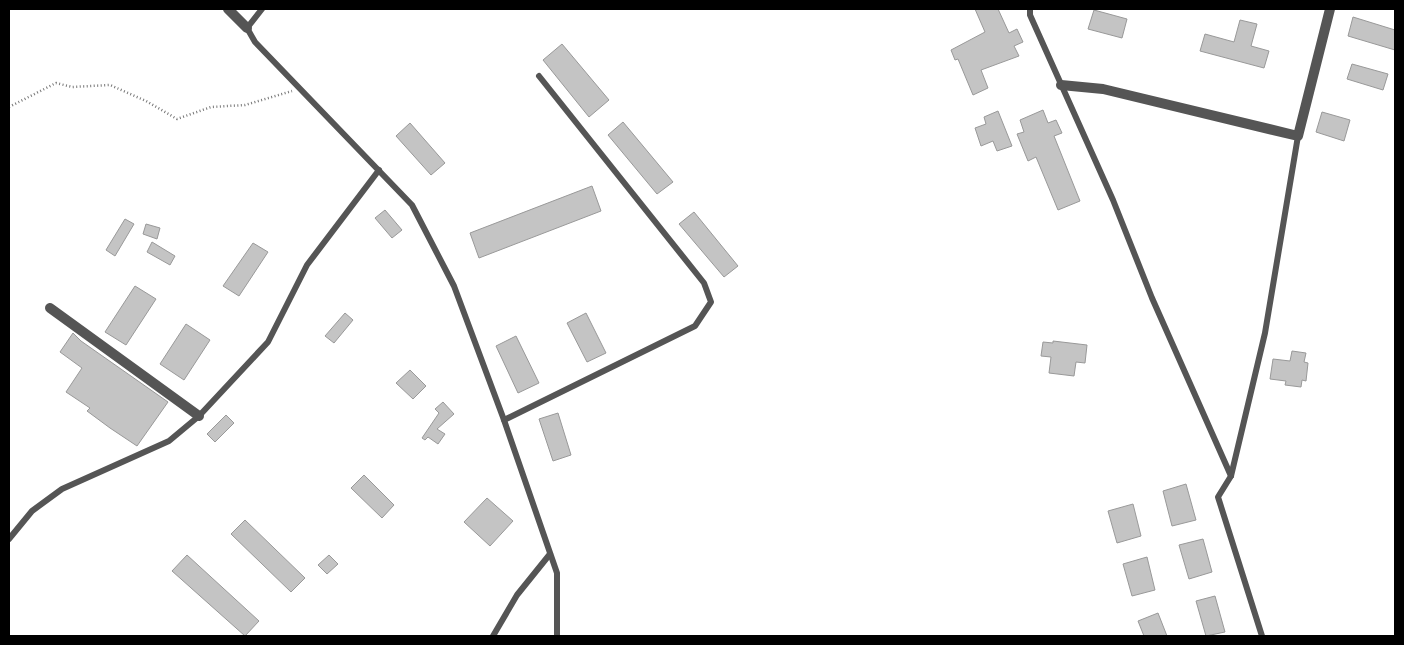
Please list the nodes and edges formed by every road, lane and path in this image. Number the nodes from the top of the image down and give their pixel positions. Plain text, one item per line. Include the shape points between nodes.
1 (228, 9) edge
2 (262, 9) edge
3 (1030, 9) edge
4 (1330, 9) edge
5 (247, 28) junction
6 (539, 76) dead end
7 (1061, 85) junction
8 (300, 89) junction
9 (9, 107) edge
10 (1298, 136) junction
11 (379, 170) junction
12 (50, 308) dead end
13 (198, 416) junction
14 (504, 420) junction
15 (1231, 476) junction
16 (9, 539) edge
17 (550, 554) junction
18 (493, 636) edge
19 (557, 636) edge
20 (1262, 636) edge

1 - 5 street
2 - 5 lane
3 - 7 lane
4 - 10 street
5 - 8 lane via 255,42
6 - 14 lane via 704,282 711,302 695,326
7 - 10 street via 1103,89
7 - 15 lane
8 - 9 path via 245,105 211,107 177,119 110,85 72,87 56,84
8 - 11 lane
10 - 15 lane via 1265,332
11 - 13 lane via 307,265 268,342
11 - 14 lane via 412,204 454,286
12 - 13 street
13 - 16 lane via 170,441 62,489 32,511
14 - 17 lane
15 - 20 lane via 1218,497
17 - 18 lane via 517,595
17 - 19 lane via 557,573

